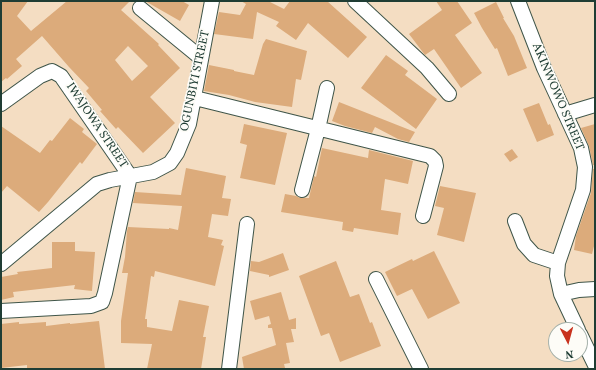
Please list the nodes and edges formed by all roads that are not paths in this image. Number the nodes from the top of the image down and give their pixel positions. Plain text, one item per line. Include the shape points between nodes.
1 (212, 1) edge
2 (355, 1) edge
3 (518, 1) edge
4 (140, 8) dead end
5 (201, 58) junction
6 (327, 88) dead end
7 (449, 94) dead end
8 (195, 98) junction
9 (1, 104) edge
10 (595, 105) edge
11 (565, 114) junction
12 (318, 129) junction
13 (130, 176) junction
14 (302, 190) dead end
15 (423, 216) dead end
16 (515, 221) dead end
17 (247, 224) dead end
18 (558, 263) junction
19 (1, 264) edge
20 (376, 279) dead end
21 (595, 289) edge
22 (560, 294) junction
23 (1, 311) edge
24 (574, 322) edge
25 (588, 351) edge
26 (595, 365) edge
27 (229, 369) edge
28 (421, 369) edge

1 - 5 street, OGUNBIYI STREET
2 - 7 street via 427,68
3 - 11 street, AKINWOWO STREET
4 - 5 street
5 - 8 street, OGUNBIYI STREET
6 - 12 street
8 - 12 street
8 - 13 street, OGUNBIYI STREET via 189,124 170,163 153,172
9 - 13 street, IWAJOWA STREET via 40,76 52,72 61,76
10 - 11 street
11 - 18 street, AKINWOWO STREET via 581,148 585,167 583,190
12 - 14 street
12 - 15 street via 430,156 436,166
13 - 19 street, OGUNBIYI STREET via 97,184
13 - 23 street via 102,302 91,306
16 - 18 street via 524,244 534,255
17 - 27 street
18 - 22 street, AKINWOWO STREET
20 - 28 street
21 - 22 street
22 - 24 street, AKINWOWO STREET
25 - 26 street

